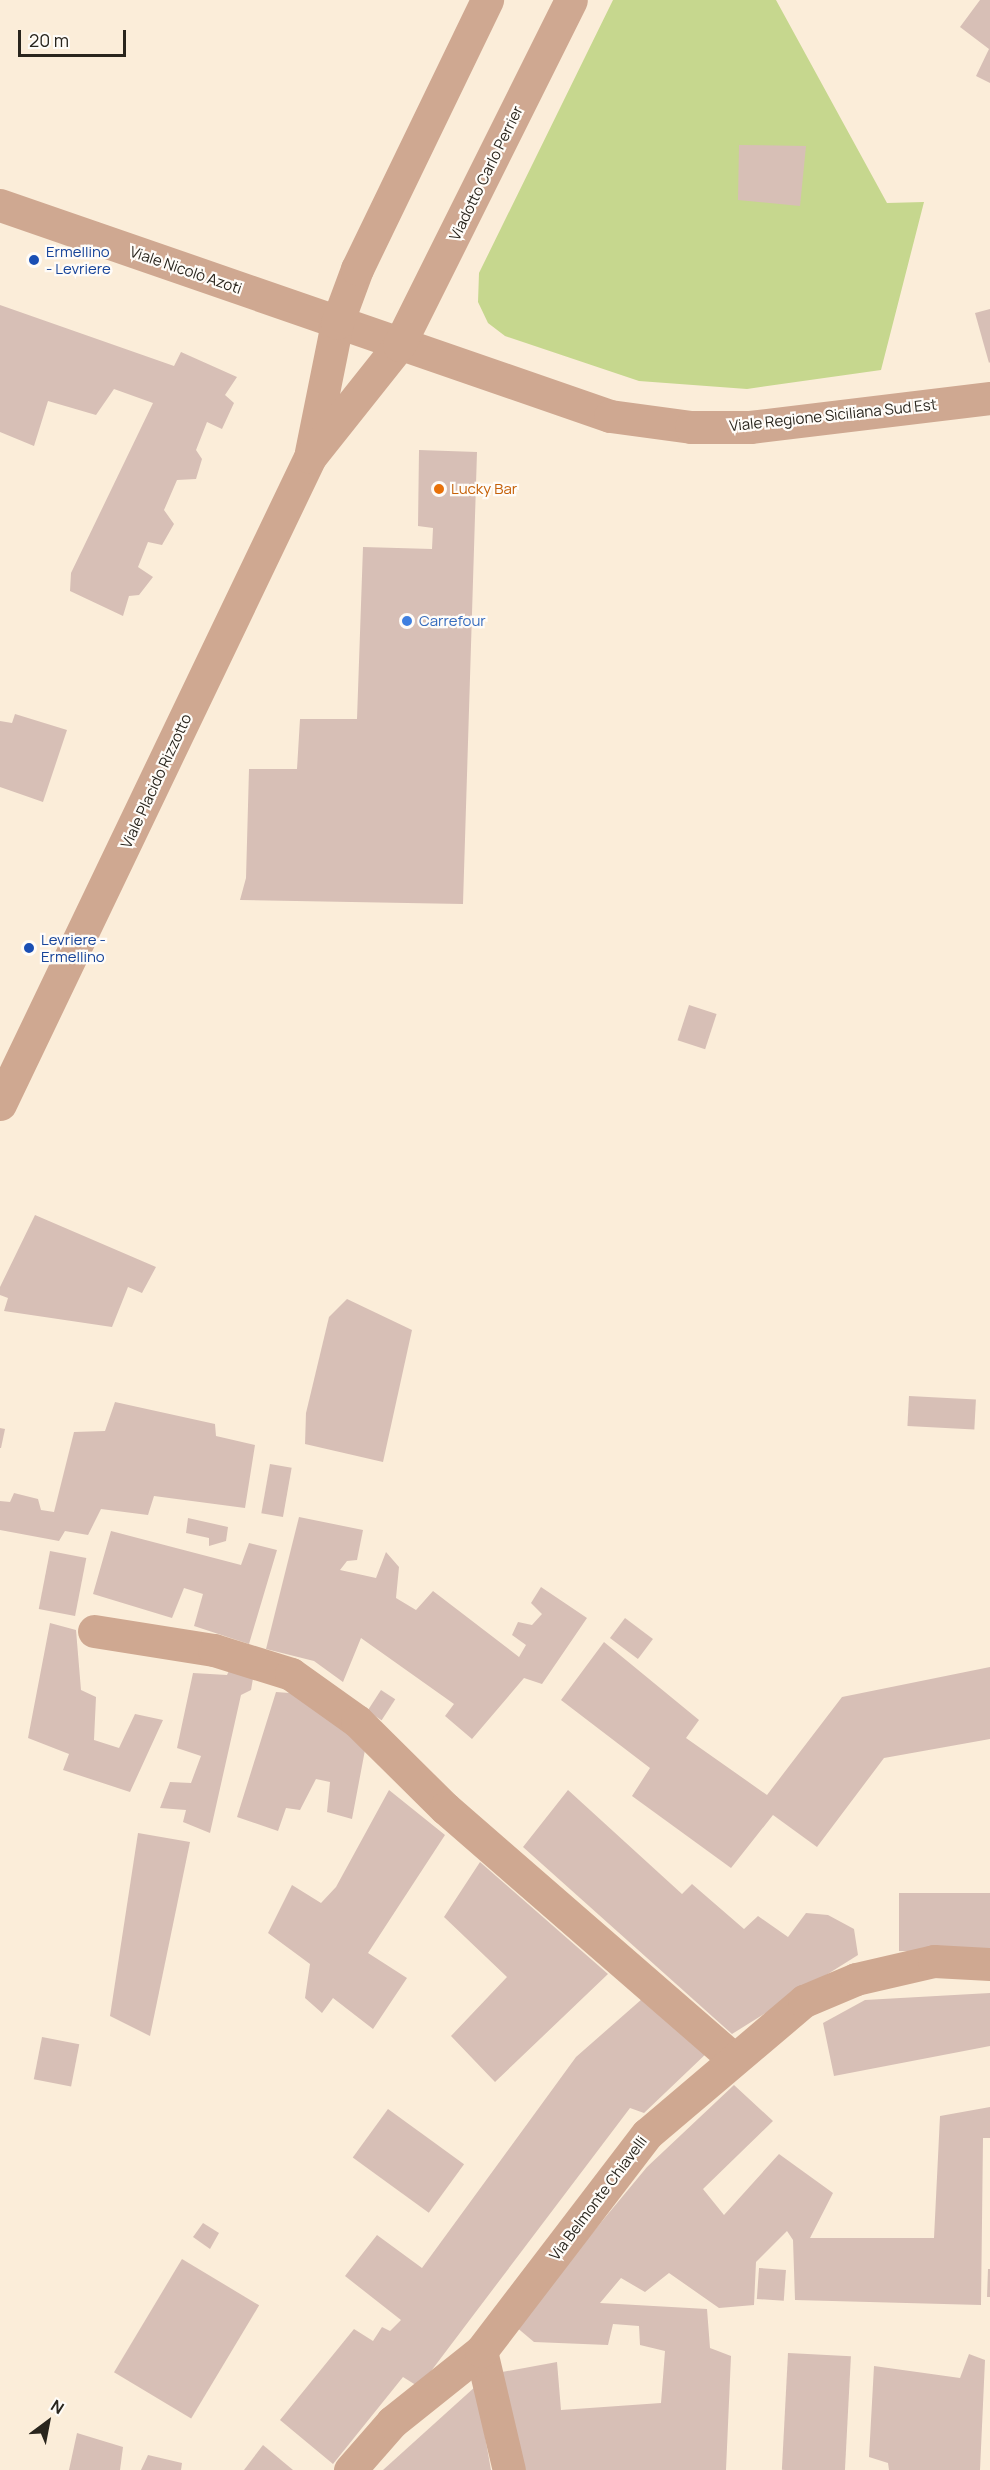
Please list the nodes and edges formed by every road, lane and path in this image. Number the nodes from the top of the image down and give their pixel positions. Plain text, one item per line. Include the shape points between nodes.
1 (487, 0) edge
2 (571, 0) edge
3 (0, 205) edge
4 (337, 323) junction
5 (399, 345) junction
6 (990, 398) edge
7 (310, 457) junction
8 (0, 1104) edge
9 (94, 1631) dead end
10 (990, 1964) edge
11 (734, 2059) junction
12 (481, 2351) junction
13 (350, 2470) edge
14 (509, 2470) edge

1 - 4 street via 357,268
2 - 5 street, Viadotto Carlo Perrier
3 - 4 street, Viale Nicolò Azoti
4 - 5 street, Viale Nicolò Azoti
4 - 7 street
5 - 6 street, Viale Regione Siciliana Sud Est via 610,416 691,427 750,427
5 - 7 street, Viadotto Carlo Perrier
7 - 8 street, Viale Placido Rizzotto
9 - 11 street via 214,1650 291,1674 357,1721 453,1815
10 - 11 street, Via Belmonte Chiavelli via 934,1961 856,1979 804,2001
11 - 12 street, Via Belmonte Chiavelli via 647,2134
12 - 13 street, Via Belmonte Chiavelli via 392,2422
12 - 14 street

